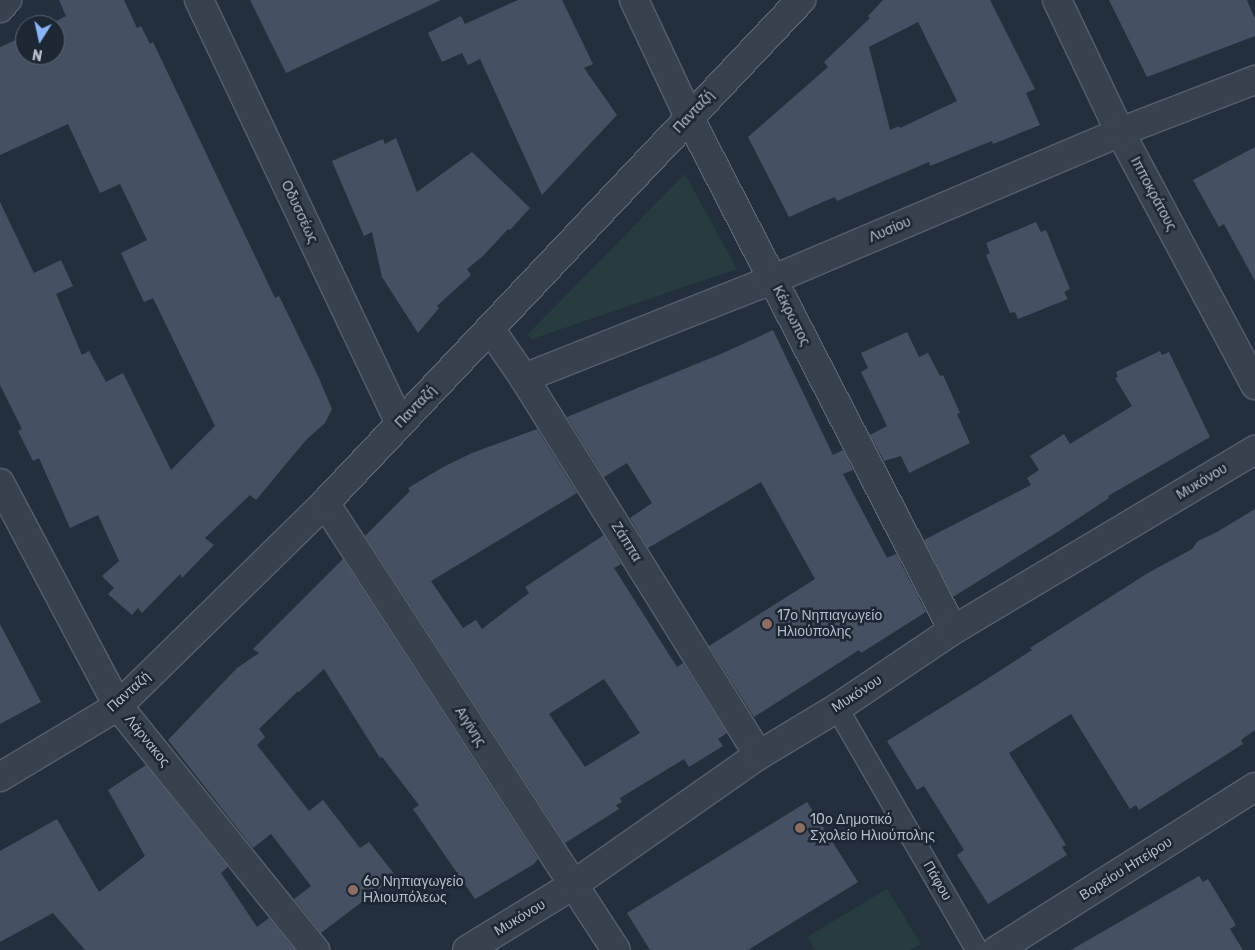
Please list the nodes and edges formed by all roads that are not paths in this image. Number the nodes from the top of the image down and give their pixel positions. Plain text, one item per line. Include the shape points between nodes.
1 (8, 0) edge
2 (199, 0) edge
3 (634, 0) edge
4 (801, 0) edge
5 (1057, 0) edge
6 (0, 8) edge
7 (1255, 80) edge
8 (689, 118) junction
9 (1120, 132) junction
10 (772, 280) junction
11 (491, 330) junction
12 (524, 378) junction
13 (1255, 384) edge
14 (400, 423) junction
15 (1255, 450) edge
16 (0, 483) edge
17 (325, 503) junction
18 (954, 630) junction
19 (118, 706) junction
20 (837, 708) junction
21 (759, 755) junction
22 (0, 777) edge
23 (1255, 787) edge
24 (573, 885) junction
25 (315, 950) edge
26 (467, 950) edge
27 (616, 950) edge
28 (977, 950) edge
29 (997, 950) edge

1 - 6 street
2 - 14 street, Οδυσσέως
3 - 8 street, Κέκρωπος
4 - 8 street, Πανταζή
5 - 9 street, Ιπποκράτους
7 - 9 street, Λυσίου
8 - 10 street, Κέκρωπος
8 - 11 street, Πανταζή
9 - 10 street, Λυσίου
9 - 13 street, Ιπποκράτους
10 - 12 street, Λυσίου
10 - 18 street, Κέκρωπος
11 - 12 street, Ζάππα
11 - 14 street, Πανταζή
12 - 21 street, Ζάππα
14 - 17 street, Πανταζή
15 - 18 street, Μυκόνου
16 - 19 street, Λάρνακος
17 - 19 street, Πανταζή
17 - 24 street, Αιγίνης
18 - 20 street, Μυκόνου
19 - 22 street, Πανταζή
19 - 25 street, Λάρνακος
20 - 21 street, Μυκόνου
20 - 28 street, Πάφου
21 - 24 street, Μυκόνου
23 - 29 street, Βορείου Ηπείρου
24 - 26 street, Μυκόνου
24 - 27 street, Αιγίνης

